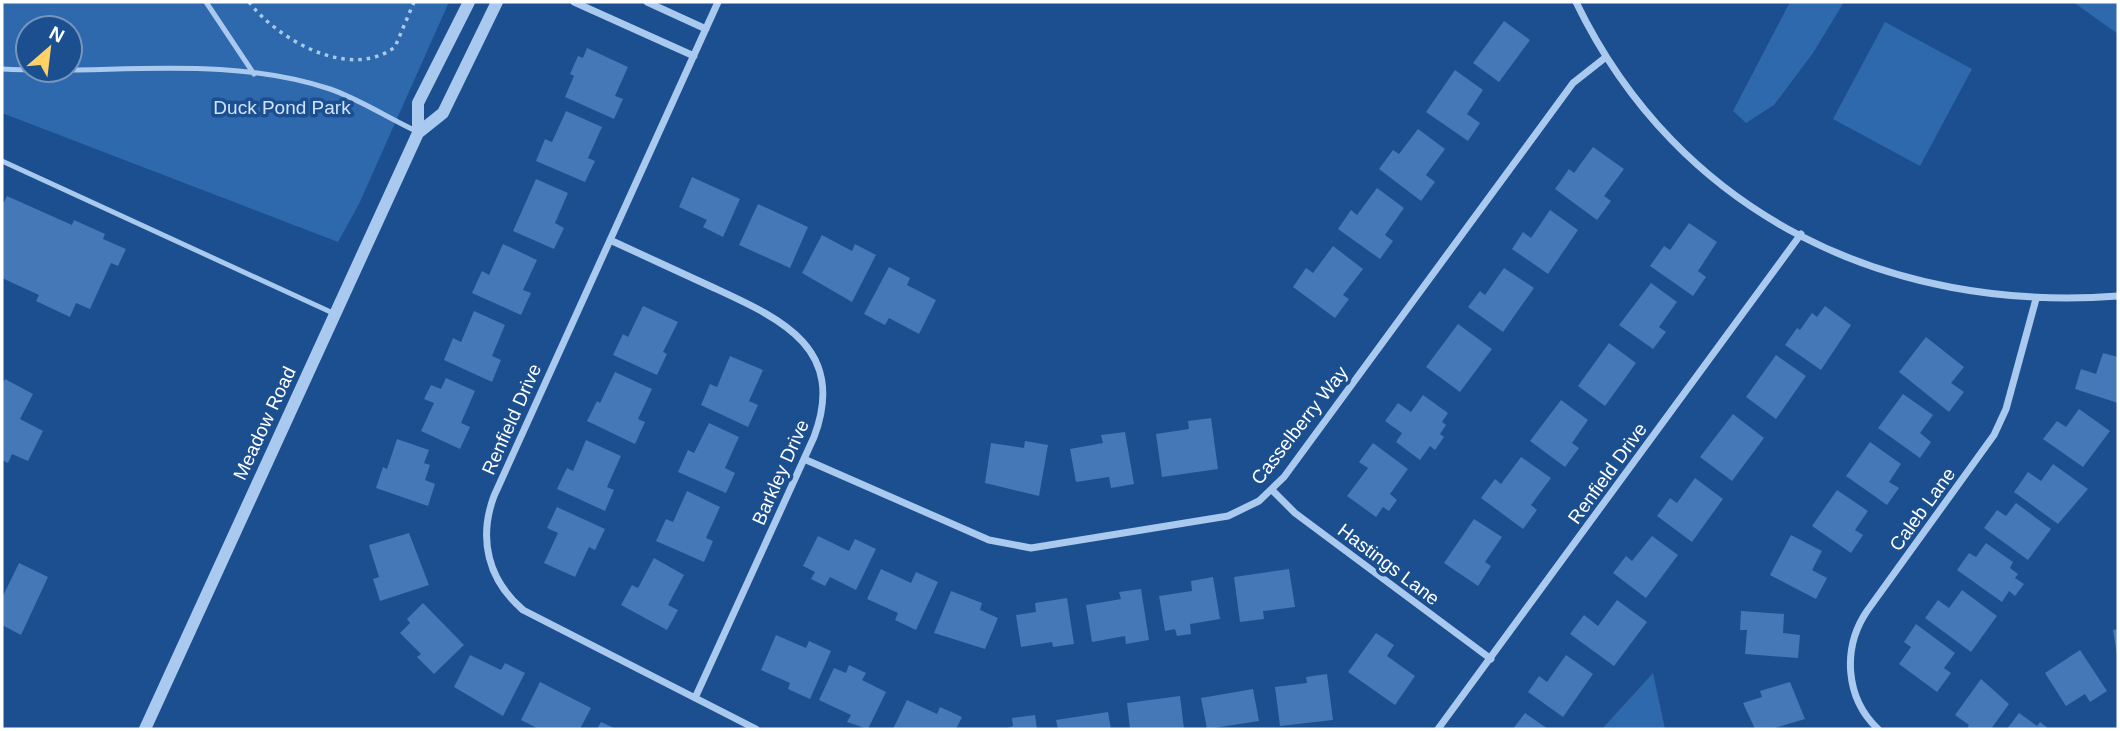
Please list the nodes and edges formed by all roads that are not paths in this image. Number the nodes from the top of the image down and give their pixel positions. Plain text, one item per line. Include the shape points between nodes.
1 (206, 2) edge
2 (469, 2) edge
3 (497, 2) edge
4 (574, 2) edge
5 (647, 2) edge
6 (718, 2) edge
7 (1576, 2) edge
8 (706, 29) junction
9 (694, 56) junction
10 (1606, 57) junction
11 (2, 69) edge
12 (254, 74) junction
13 (418, 133) junction
14 (2, 161) edge
15 (1801, 234) junction
16 (610, 240) junction
17 (2118, 296) edge
18 (2036, 299) junction
19 (335, 314) junction
20 (804, 458) junction
21 (1272, 490) junction
22 (1491, 659) junction
23 (695, 698) junction
24 (145, 729) edge
25 (756, 729) edge
26 (1438, 729) edge
27 (1878, 729) edge

1 - 12 lane
2 - 13 street, Meadow Road via 418,103
3 - 13 street, Meadow Road via 443,113
4 - 9 street
5 - 8 street
6 - 8 street, Renfield Drive
7 - 10 street
8 - 9 street, Renfield Drive
9 - 16 street, Renfield Drive
10 - 15 street via 1642,108 1693,162 1749,205
10 - 21 street, Casselberry Way via 1573,83
11 - 12 lane via 57,72 202,67
12 - 13 lane via 331,90
13 - 19 street, Meadow Road
14 - 19 lane
15 - 18 street via 1849,258 1914,280
15 - 22 street, Renfield Drive
16 - 20 street, Barkley Drive via 769,314 801,338 814,358 823,398 820,422
16 - 23 street, Renfield Drive via 494,496 486,527 487,550 497,580 523,610
17 - 18 street
18 - 27 street, Caleb Lane via 2006,409 1994,435 1856,632 1850,654 1853,685 1861,707
19 - 24 street, Meadow Road
20 - 21 street, Casselberry Way via 983,538 1025,548 1056,547 1222,517 1247,508
20 - 23 street, Barkley Drive
21 - 22 street, Hastings Lane via 1296,514
22 - 26 street, Renfield Drive
23 - 25 street, Renfield Drive

